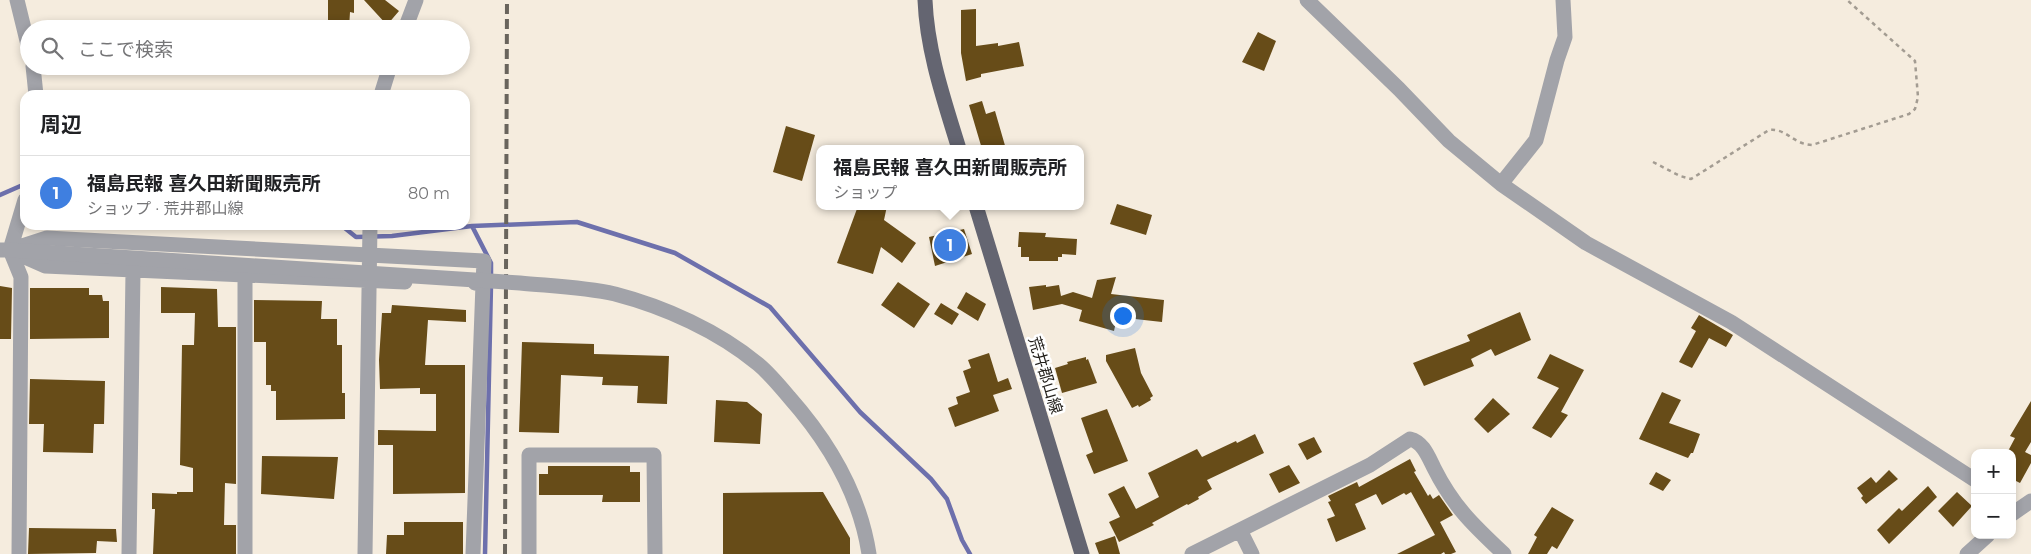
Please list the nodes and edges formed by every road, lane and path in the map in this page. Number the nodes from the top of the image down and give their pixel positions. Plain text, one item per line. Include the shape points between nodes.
1 (17, 0) edge
2 (416, 0) edge
3 (925, 0) edge
4 (1307, 0) edge
5 (1563, 0) edge
6 (1847, 0) edge
7 (22, 20) edge
8 (408, 20) edge
9 (34, 75) edge
10 (387, 75) edge
11 (35, 90) edge
12 (383, 90) edge
13 (957, 145) edge
14 (1652, 162) dead end
15 (1501, 184) junction
16 (977, 210) edge
17 (20, 212) edge
18 (370, 230) edge
19 (5, 250) edge
20 (370, 254) junction
21 (133, 271) junction
22 (245, 276) junction
23 (370, 282) junction
24 (483, 284) junction
25 (1971, 477) edge
26 (1240, 530) junction
27 (1984, 539) edge
28 (19, 554) edge
29 (129, 554) edge
30 (244, 554) edge
31 (365, 554) edge
32 (473, 554) edge
33 (529, 554) edge
34 (655, 554) edge
35 (869, 554) edge
36 (1082, 554) edge
37 (1192, 554) edge
38 (1252, 554) edge
39 (1504, 554) edge
40 (1967, 554) edge

1 - 7 street
2 - 8 street
3 - 13 main road via 937,78
4 - 15 street via 1449,141
5 - 15 street via 1565,37 1536,140
6 - 14 path via 1915,61 1918,97 1915,109 1909,114 1812,145 1796,142 1780,130 1769,130 1691,179
9 - 11 street
10 - 12 street
15 - 25 street via 1586,243 1731,322
16 - 36 main road, 荒井郡山線
17 - 19 street
18 - 20 street
19 - 20 street via 47,238
19 - 21 street via 45,266
19 - 28 street via 22,277
19 - 35 street, bridge via 520,283 593,290 644,304 708,331 759,364 776,381 833,454 857,508
20 - 23 street
20 - 24 street via 484,261
21 - 22 street
21 - 29 street
22 - 23 street
22 - 30 street
23 - 24 street
23 - 31 street
24 - 32 street
26 - 37 street
26 - 38 street
26 - 39 street via 1370,465 1410,439 1424,450 1458,508
27 - 40 street
33 - 34 street via 529,455 654,456

